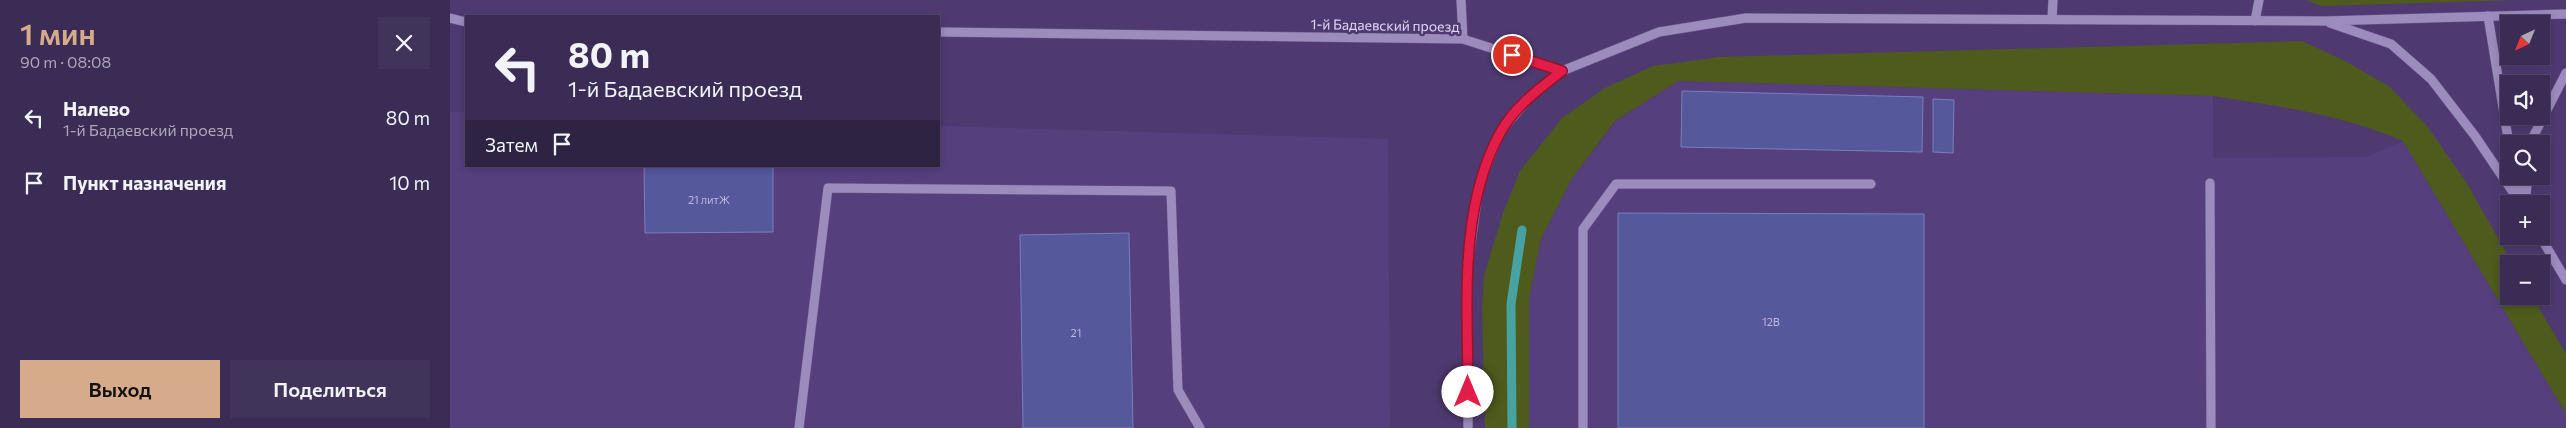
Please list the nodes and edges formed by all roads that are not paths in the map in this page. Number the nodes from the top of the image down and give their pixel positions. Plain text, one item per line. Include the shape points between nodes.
1 (1462, 0) edge
2 (2054, 0) edge
3 (2259, 0) edge
4 (2566, 14) edge
5 (2488, 16) junction
6 (450, 18) edge
7 (2052, 19) junction
8 (2255, 21) junction
9 (2325, 21) junction
10 (465, 23) edge
11 (465, 23) edge
12 (450, 25) edge
13 (940, 32) edge
14 (1463, 39) junction
15 (1562, 71) junction
16 (2566, 73) edge
17 (2508, 135) edge
18 (2534, 135) edge
19 (2210, 183) dead end
20 (1871, 184) dead end
21 (2517, 195) edge
22 (2545, 245) edge
23 (2566, 280) edge
24 (799, 428) edge
25 (1200, 428) edge
26 (1468, 428) edge
27 (1583, 428) edge
28 (2211, 428) edge

1 - 14 street
2 - 7 street
3 - 8 street
4 - 5 street
5 - 9 street
5 - 17 street
6 - 10 street
7 - 8 street
7 - 15 street via 1746,18 1659,32
8 - 9 street
9 - 21 street via 2391,44 2430,79 2476,136
11 - 12 street
13 - 14 street, 1-й Бадаевский проезд
14 - 15 street, 1-й Бадаевский проезд
15 - 26 street via 1530,97 1500,132 1478,185 1468,265
16 - 18 street
19 - 28 street
20 - 27 street via 1616,184 1583,229
22 - 23 street
24 - 25 street via 828,188 1171,191 1178,390

